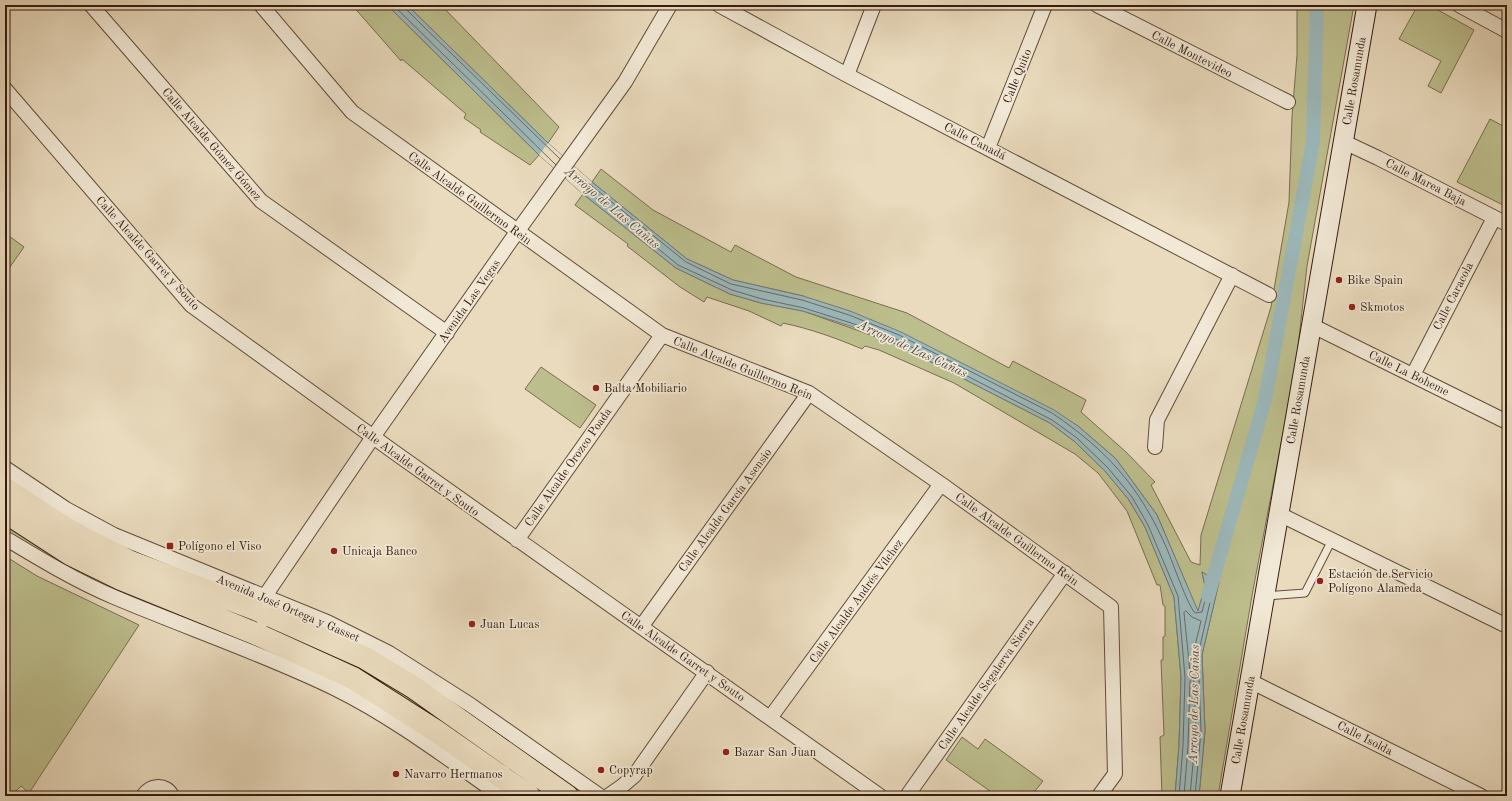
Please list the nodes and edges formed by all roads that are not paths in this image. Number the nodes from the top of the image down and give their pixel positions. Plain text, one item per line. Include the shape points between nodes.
1 (91, 5) edge
2 (261, 5) edge
3 (670, 5) edge
4 (719, 5) edge
5 (874, 5) edge
6 (1045, 5) edge
7 (1097, 5) edge
8 (1367, 5) edge
9 (1464, 6) edge
10 (1507, 31) edge
11 (847, 75) junction
12 (5, 89) edge
13 (1288, 102) dead end
14 (1344, 142) junction
15 (988, 148) junction
16 (1494, 218) junction
17 (1507, 224) edge
18 (516, 232) junction
19 (1232, 276) junction
20 (1269, 295) dead end
21 (1311, 325) junction
22 (447, 333) junction
23 (662, 335) junction
24 (1413, 375) junction
25 (809, 394) junction
26 (1507, 422) edge
27 (372, 437) junction
28 (1155, 448) dead end
29 (5, 468) edge
30 (941, 484) junction
31 (5, 489) edge
32 (5, 512) edge
33 (1279, 514) junction
34 (5, 538) edge
35 (516, 540) junction
36 (1332, 540) junction
37 (1065, 573) junction
38 (1265, 596) junction
39 (257, 605) junction
40 (214, 616) junction
41 (1507, 626) edge
42 (641, 627) junction
43 (271, 640) junction
44 (707, 672) junction
45 (1250, 680) junction
46 (770, 718) junction
47 (634, 776) junction
48 (143, 796) edge
49 (172, 796) edge
50 (501, 796) edge
51 (530, 796) edge
52 (566, 796) edge
53 (600, 796) edge
54 (608, 796) edge
55 (627, 796) edge
56 (880, 796) edge
57 (907, 796) edge
58 (1099, 796) edge
59 (1230, 796) edge
60 (1481, 796) edge

1 - 22 street, Calle Alcalde Gómez Gómez via 261,201
2 - 18 street, Calle Alcalde Guillermo Rein via 352,112
3 - 18 street, Avenida Las Vegas via 625,82
4 - 11 street, Calle Canadá
5 - 11 street
6 - 15 street, Calle Quito
7 - 13 street, Calle Montevideo
8 - 14 main road, Calle Rosamunda
9 - 10 street
11 - 15 street, Calle Canadá
12 - 27 street, Calle Alcalde Garret y Souto via 191,305
14 - 16 street, Calle Marea Baja
14 - 21 main road, Calle Rosamunda
15 - 19 street, Calle Canadá
16 - 17 street, Calle Marea Baja
16 - 24 street, Calle Caracola
18 - 22 street, Avenida Las Vegas
18 - 23 street, Calle Alcalde Guillermo Rein
19 - 20 street, Calle Canadá
19 - 28 street via 1156,420
21 - 24 street, Calle La Boheme
21 - 33 main road, Calle Rosamunda
22 - 27 street, Avenida Las Vegas
23 - 25 street, Calle Alcalde Guillermo Rein
23 - 35 street, Calle Alcalde Orozco Poada
24 - 26 street, Calle La Boheme
25 - 30 street, Calle Alcalde Guillermo Rein
25 - 42 street, Calle Alcalde García Asensio
27 - 35 street, Calle Alcalde Garret y Souto
27 - 39 street, Avenida Las Vegas
29 - 39 street, Avenida José Ortega y Gasset via 66,509
30 - 37 street, Calle Alcalde Guillermo Rein
30 - 46 street, Calle Alcalde Andrés Vílchez
31 - 39 main road, Avenida José Ortega y Gasset via 75,534 124,558
32 - 40 main road via 70,554 121,579
33 - 36 street
33 - 38 main road, Calle Rosamunda
34 - 50 street via 50,565 112,596 279,663 335,689 385,717
35 - 42 street, Calle Alcalde Garret y Souto
36 - 38 lane via 1305,593
36 - 41 street
37 - 57 street, Calle Alcalde Segalerva Sierra
37 - 58 street, Calle Alcalde Guillermo Rein via 1111,607 1115,774
38 - 45 main road, Calle Rosamunda
39 - 40 street
39 - 43 street
39 - 52 main road, Avenida José Ortega y Gasset via 365,658 413,687
39 - 53 street, Avenida José Ortega y Gasset via 327,622 389,654 469,704
40 - 43 main road
42 - 44 street, Calle Alcalde Garret y Souto
43 - 51 main road via 353,678
44 - 46 street, Calle Alcalde Garret y Souto
44 - 47 street
45 - 59 main road, Calle Rosamunda
45 - 60 street, Calle Isolda
46 - 56 street, Calle Alcalde Garret y Souto
47 - 54 street
47 - 55 street
48 - 49 street via 146,791 156,787 166,789

